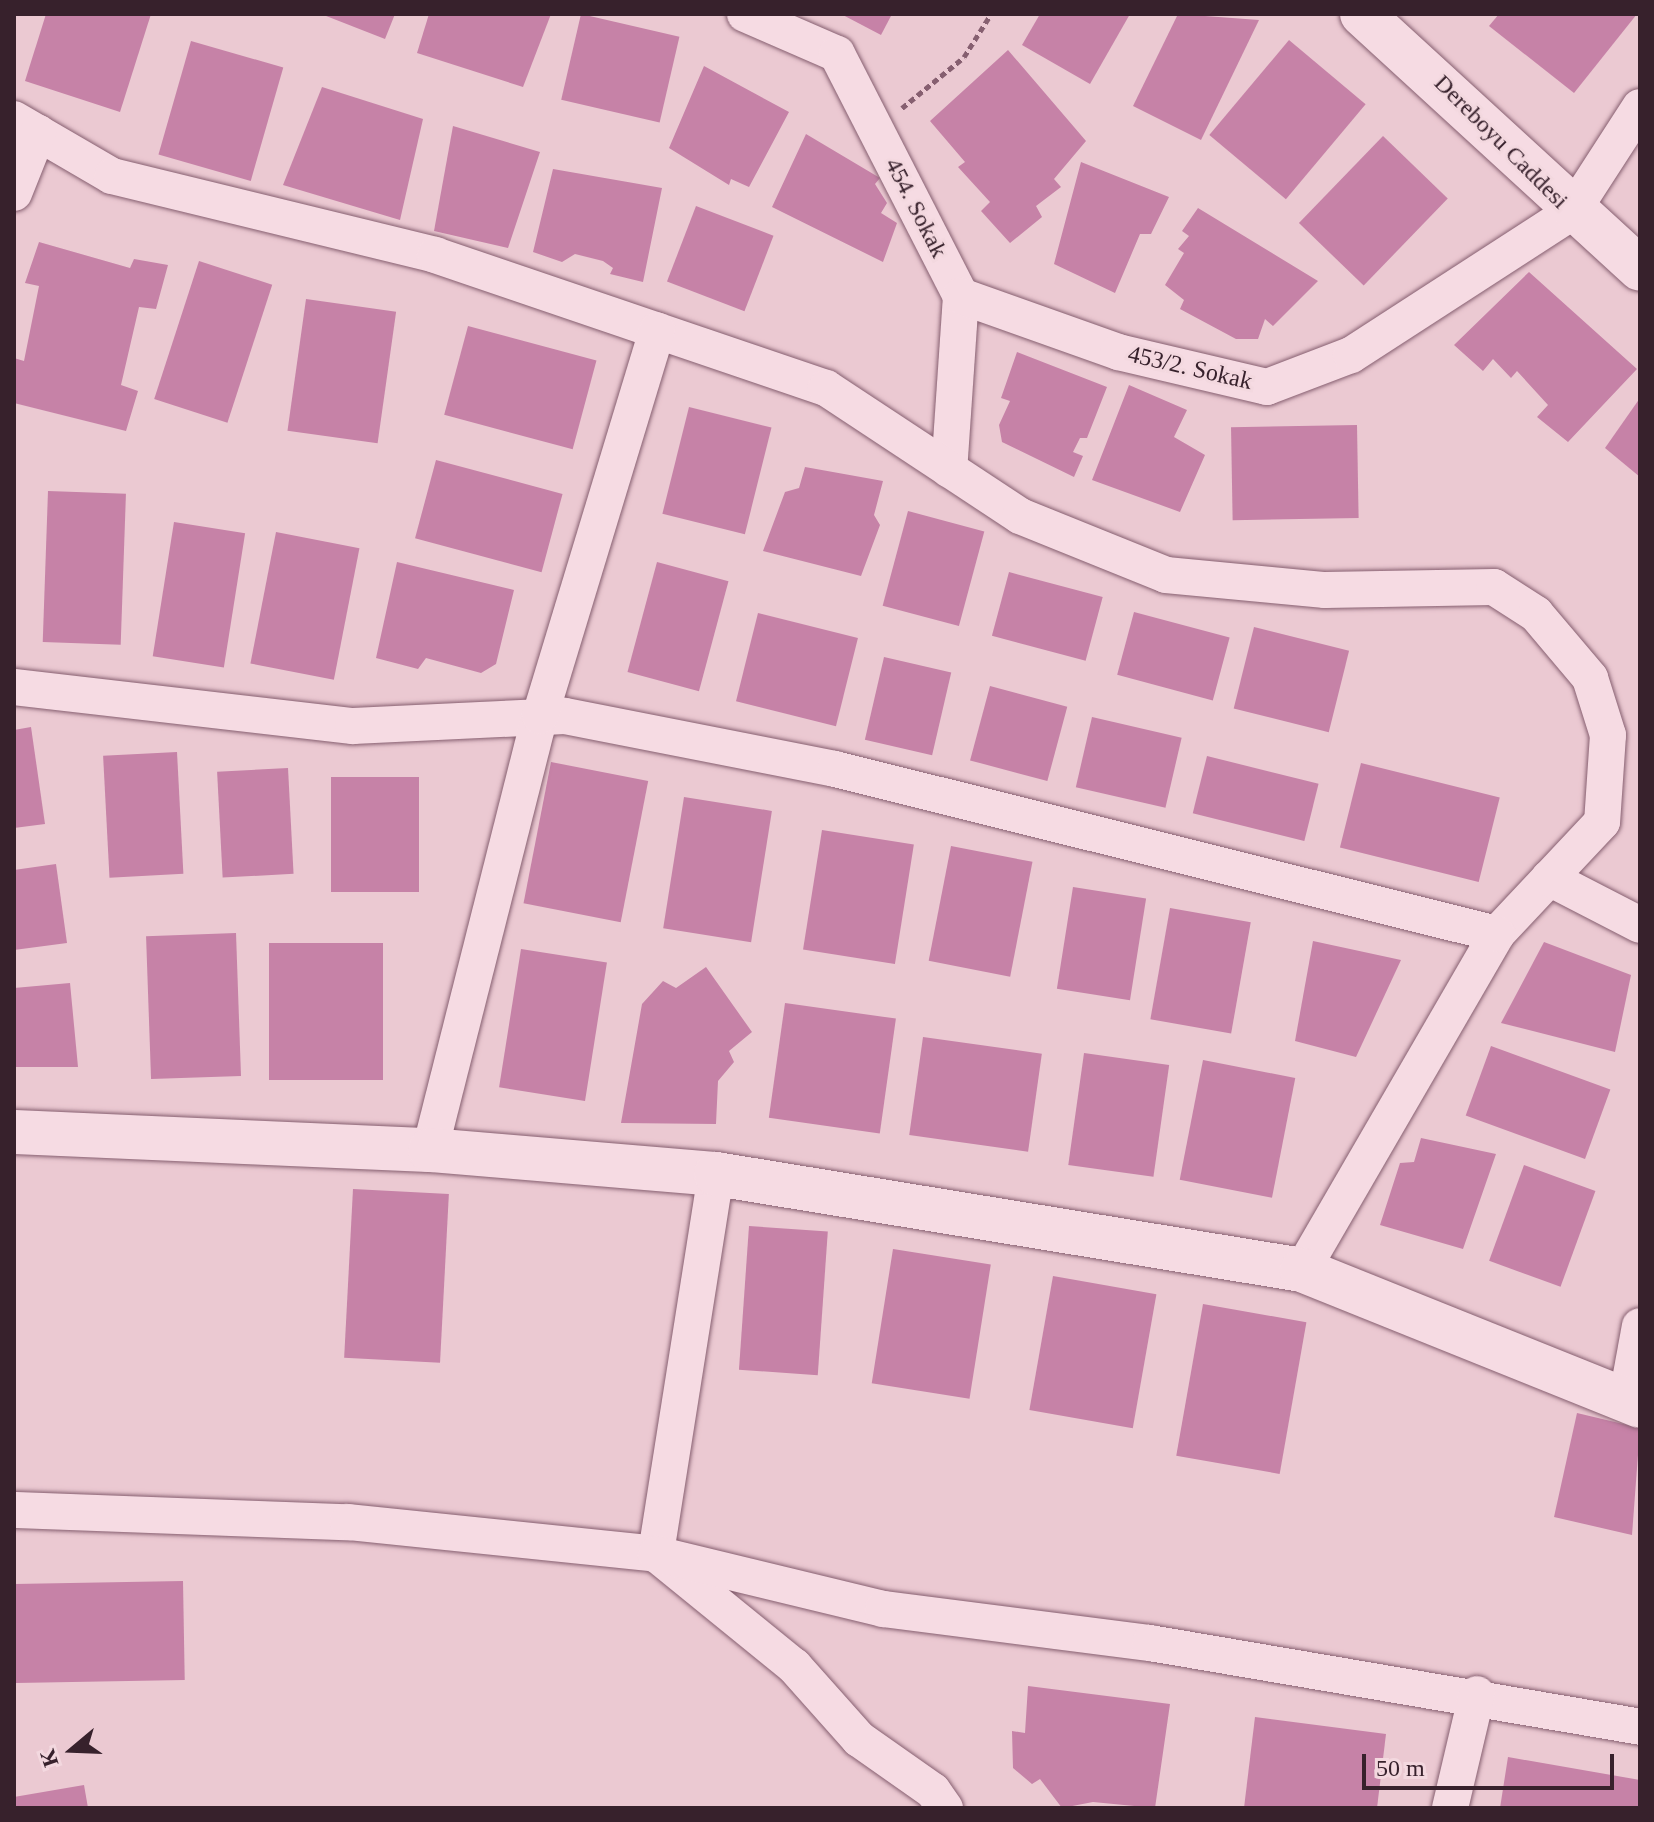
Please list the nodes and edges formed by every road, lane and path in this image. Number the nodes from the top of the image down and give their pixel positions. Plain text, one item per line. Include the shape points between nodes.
1 (745, 14) edge
2 (991, 14) edge
3 (1362, 14) edge
4 (1640, 107) edge
5 (26, 126) edge
6 (876, 130) junction
7 (14, 193) edge
8 (1572, 212) junction
9 (1640, 269) edge
10 (961, 296) junction
11 (657, 330) junction
12 (949, 470) junction
13 (14, 687) edge
14 (540, 716) junction
15 (1549, 878) junction
16 (1640, 925) edge
17 (1497, 934) junction
18 (14, 1132) edge
19 (430, 1150) junction
20 (716, 1174) junction
21 (1302, 1270) junction
22 (1640, 1326) edge
23 (1633, 1404) edge
24 (14, 1510) edge
25 (656, 1554) junction
26 (1477, 1694) junction
27 (1640, 1727) edge
28 (945, 1808) edge
29 (1450, 1808) edge

1 - 6 street, 454. Sokak via 837,54
2 - 6 path via 964,57
3 - 8 street, Dereboyu Caddesi via 1437,77
4 - 8 street
5 - 7 street
5 - 11 street via 112,176 435,255
6 - 10 street, 454. Sokak
8 - 9 street, Dereboyu Caddesi
8 - 10 street, 453/2. Sokak via 1351,355 1267,387 1118,352
10 - 12 street
11 - 12 street via 826,388
11 - 14 street
12 - 15 street via 1020,516 1166,575 1325,590 1494,587 1536,614 1590,678 1608,735 1602,822
13 - 14 street via 353,726
14 - 17 street via 835,769
14 - 19 street
15 - 16 street
15 - 17 street
17 - 21 street
18 - 19 street
19 - 20 street
20 - 21 street
20 - 25 street
21 - 23 street
22 - 23 street
24 - 25 street via 348,1522
25 - 26 street via 883,1609
25 - 28 street via 794,1666 859,1739 933,1791
26 - 27 street
26 - 29 street

